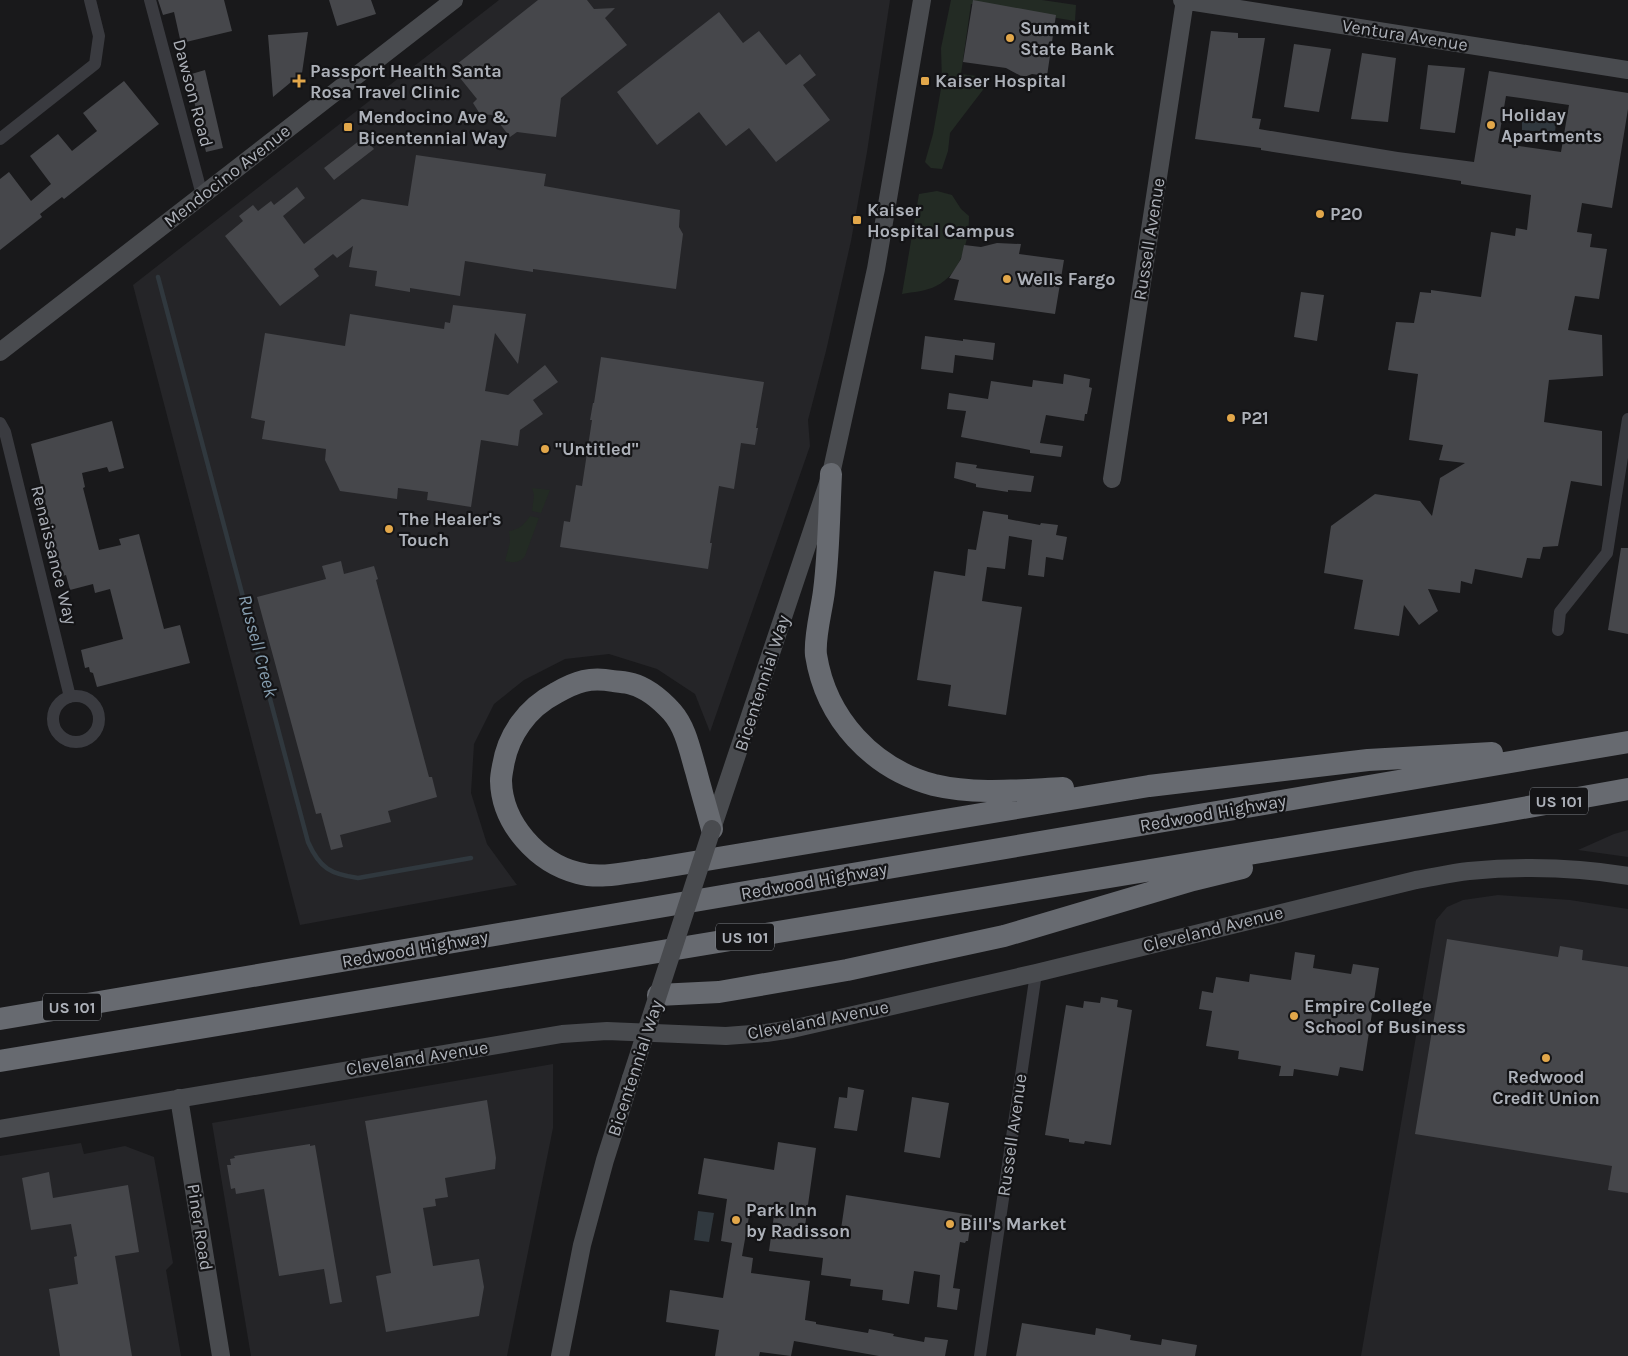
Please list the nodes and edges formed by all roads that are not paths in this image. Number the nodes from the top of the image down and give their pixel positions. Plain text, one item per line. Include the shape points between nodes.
1 (90, 0) edge
2 (150, 0) edge
3 (454, 0) edge
4 (922, 0) edge
5 (1184, 0) edge
6 (1628, 70) edge
7 (0, 139) edge
8 (202, 195) junction
9 (0, 352) edge
10 (1628, 419) edge
11 (0, 423) edge
12 (831, 474) junction
13 (1112, 479) dead end
14 (1558, 630) dead end
15 (70, 697) dead end
16 (1628, 742) edge
17 (1597, 747) junction
18 (1149, 786) junction
19 (1628, 789) edge
20 (1490, 814) junction
21 (712, 829) junction
22 (1628, 876) edge
23 (1036, 973) junction
24 (658, 995) junction
25 (0, 1019) edge
26 (0, 1061) edge
27 (179, 1098) junction
28 (0, 1129) edge
29 (221, 1356) edge
30 (560, 1356) edge
31 (980, 1356) edge

1 - 7 street via 100,36 95,64
2 - 8 street, Dawson Road
3 - 8 main road, Mendocino Avenue
4 - 12 main road, Bicentennial Way via 876,269
5 - 6 main road, Ventura Avenue
5 - 13 main road, Russell Avenue
8 - 9 main road, Mendocino Avenue
10 - 14 street via 1607,552 1560,612
11 - 15 street, Renaissance Way via 6,432
12 - 18 highway via 824,592 816,654 836,711 848,730 866,748 906,775 935,785 963,789
12 - 21 main road, Bicentennial Way
16 - 17 highway, Redwood Highway / US 101
17 - 18 highway via 1368,760
17 - 25 highway, Redwood Highway / US 101
18 - 21 highway via 646,870 604,876 579,874 554,864 515,828 505,806 501,781 505,754 514,732 546,698 568,686 590,679 633,684 655,696 673,713 686,735
19 - 20 highway, US 101
20 - 24 highway via 1193,880 1004,936 847,970 719,992
20 - 26 highway, US 101
21 - 24 main road, Bicentennial Way, bridge
22 - 23 main road, Cleveland Avenue via 1591,870 1530,867 1459,872
23 - 27 main road, Cleveland Avenue via 766,1033 726,1036 607,1031 562,1034
23 - 31 street, Russell Avenue
24 - 30 main road, Bicentennial Way, bridge via 605,1160 582,1245
27 - 28 main road, Cleveland Avenue
27 - 29 main road, Piner Road

